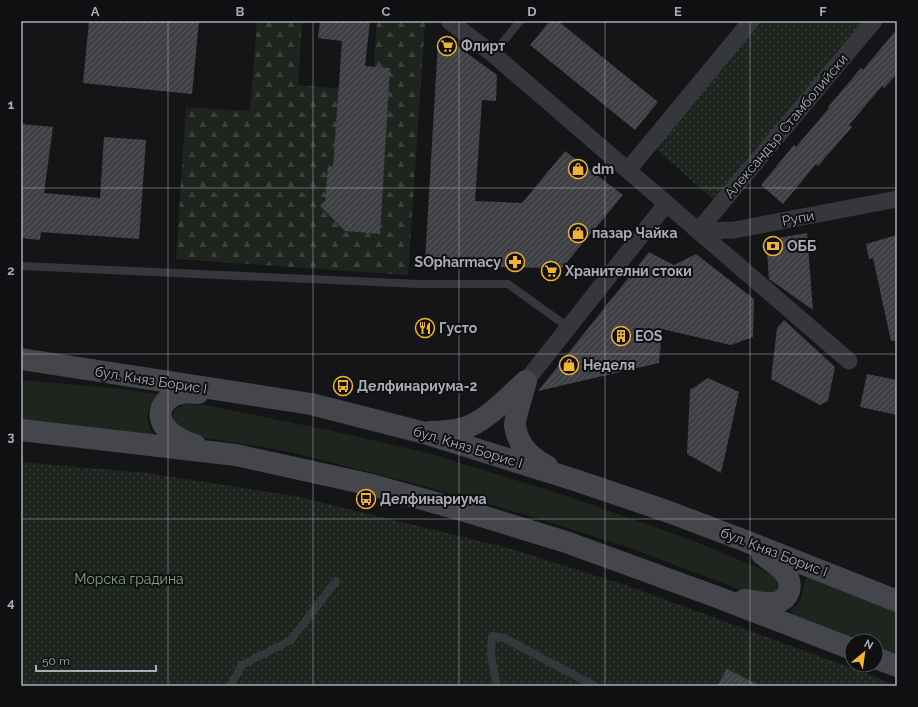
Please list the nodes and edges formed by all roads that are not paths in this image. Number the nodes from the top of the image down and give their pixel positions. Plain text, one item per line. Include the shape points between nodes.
1 (449, 21) edge
2 (520, 21) edge
3 (751, 21) edge
4 (874, 21) edge
5 (493, 54) junction
6 (628, 170) junction
7 (897, 199) edge
8 (666, 204) junction
9 (698, 231) junction
10 (21, 266) edge
11 (568, 327) junction
12 (21, 359) edge
13 (849, 361) dead end
14 (526, 381) junction
15 (250, 395) junction
16 (21, 430) edge
17 (421, 432) junction
18 (236, 455) junction
19 (575, 480) junction
20 (743, 540) junction
21 (336, 581) dead end
22 (718, 597) junction
23 (897, 601) edge
24 (844, 646) edge
25 (884, 661) edge
26 (897, 666) edge
27 (230, 686) edge
28 (497, 686) edge
29 (594, 686) edge

1 - 5 street
2 - 5 lane
3 - 6 street
4 - 9 street, Александър Стамболийски
5 - 6 street
6 - 8 street
7 - 9 street, Рупи via 734,230
8 - 9 street
8 - 11 street
9 - 13 street
10 - 11 lane via 419,284 508,284
11 - 14 street
12 - 15 main road, бул. Княз Борис I
14 - 17 main road via 487,415 469,426 442,432
14 - 19 main road via 515,425 521,445 539,462
15 - 17 main road, бул. Княз Борис I via 311,404
15 - 18 main road via 183,393 169,398 163,403 161,410 161,422 174,435 198,446
16 - 18 main road
17 - 19 main road, бул. Княз Борис I
18 - 22 main road via 372,485 465,511 566,542
19 - 20 main road, бул. Княз Борис I
20 - 22 main road via 783,571 790,584 789,591 785,598 778,602 768,603
20 - 23 main road, бул. Княз Борис I
21 - 27 lane via 291,640 242,665
22 - 24 main road
25 - 26 main road
28 - 29 lane via 491,655 492,636 504,638

